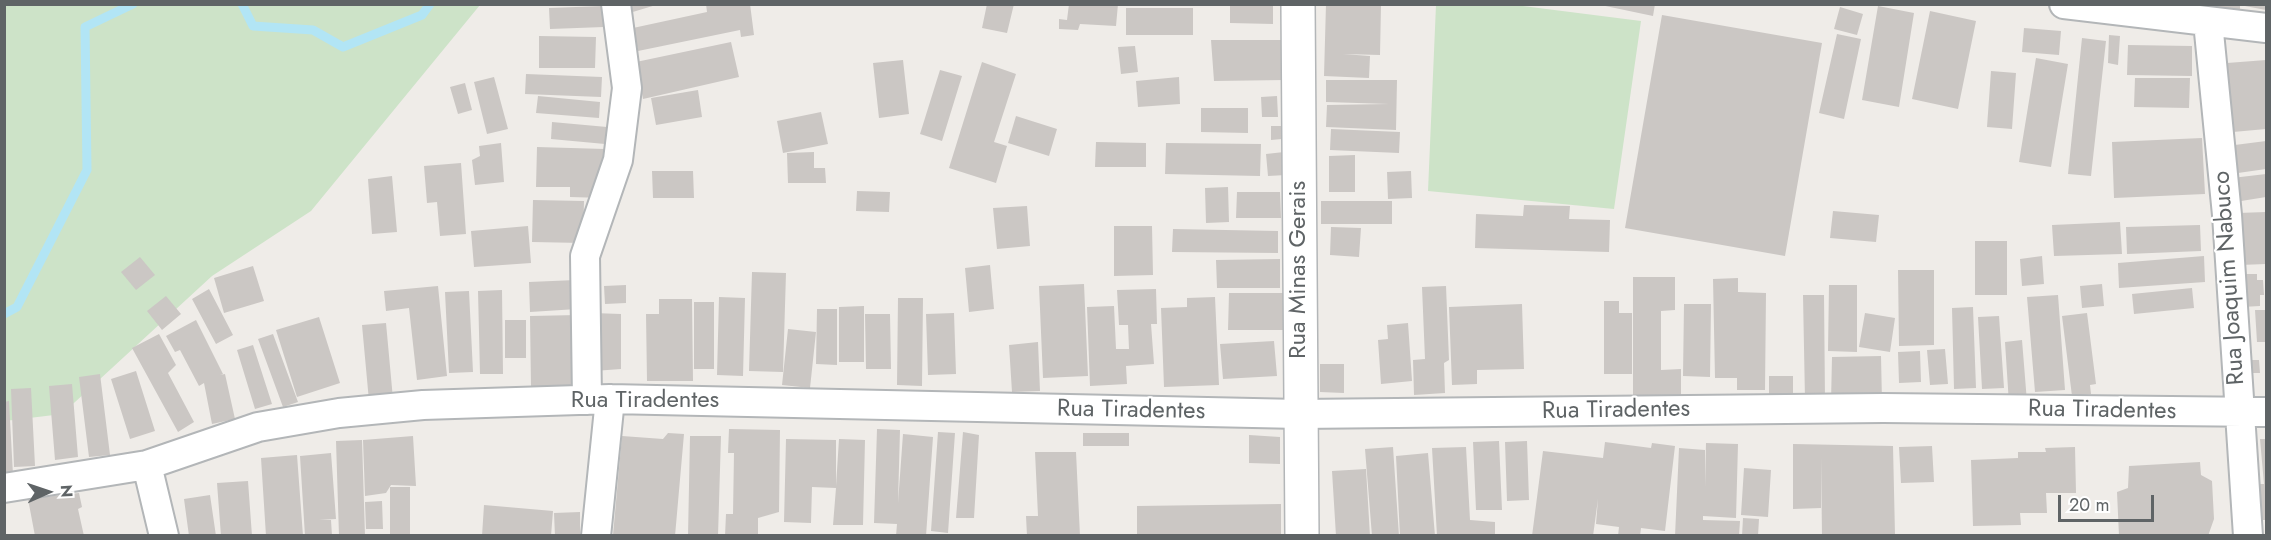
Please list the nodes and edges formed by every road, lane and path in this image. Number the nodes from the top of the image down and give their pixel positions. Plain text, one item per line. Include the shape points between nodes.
1 (616, 4) edge
2 (1298, 4) edge
3 (2064, 4) edge
4 (2208, 22) junction
5 (2266, 28) edge
6 (598, 400) junction
7 (2253, 413) edge
8 (1299, 414) junction
9 (147, 465) junction
10 (4, 488) edge
11 (164, 536) edge
12 (596, 536) edge
13 (1302, 536) edge
14 (2248, 536) edge

1 - 6 street via 627,88 618,160 585,256
2 - 8 street, Rua Minas Gerais
3 - 4 street
4 - 5 street
4 - 7 street, Rua Joaquim Nabuco
6 - 8 street, Rua Tiradentes
6 - 9 street, Rua Tiradentes via 423,405 339,412 258,427
6 - 12 street
7 - 8 street, Rua Tiradentes via 1871,408
7 - 14 street, Rua Joaquim Nabuco
8 - 13 street, Rua Minas Gerais
9 - 10 street, Rua Tiradentes
9 - 11 street

